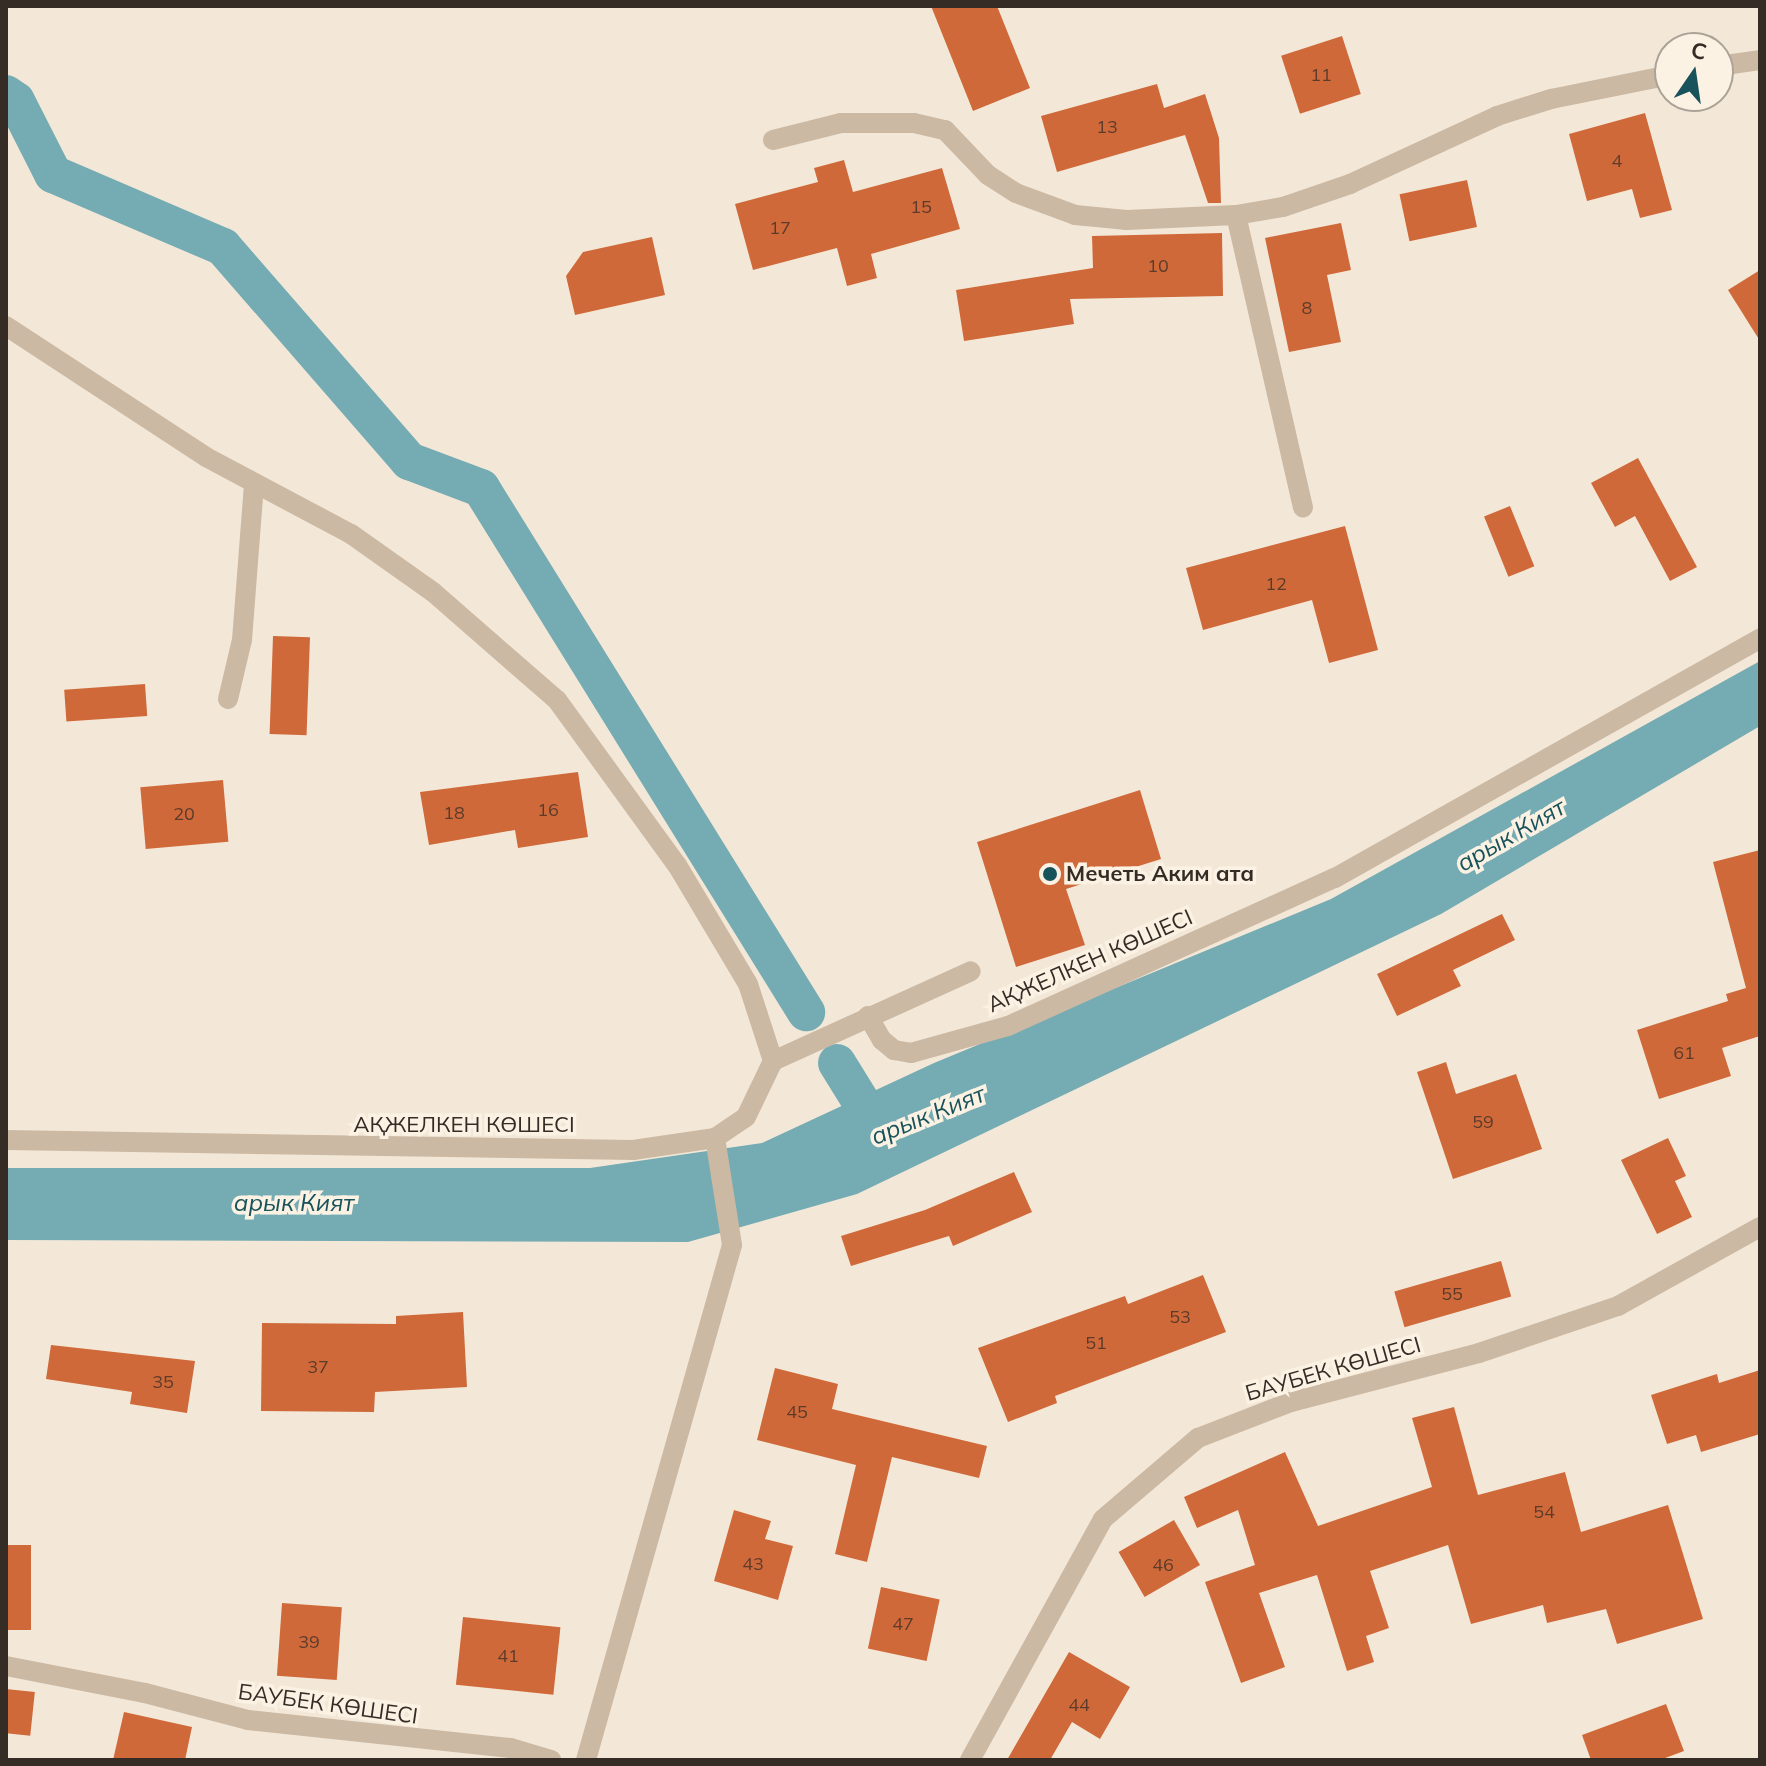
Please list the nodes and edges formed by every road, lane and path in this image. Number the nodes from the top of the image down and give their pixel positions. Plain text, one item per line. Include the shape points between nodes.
1 (1760, 60) edge
2 (1734, 64) edge
3 (1654, 79) edge
4 (773, 140) dead end
5 (1236, 215) junction
6 (6, 326) edge
7 (254, 483) junction
8 (1303, 507) dead end
9 (1760, 639) edge
10 (228, 699) dead end
11 (971, 971) dead end
12 (868, 1016) junction
13 (773, 1061) junction
14 (6, 1140) edge
15 (716, 1141) junction
16 (1760, 1227) edge
17 (6, 1666) edge
18 (551, 1760) edge
19 (586, 1760) edge
20 (970, 1760) edge

1 - 2 street
3 - 5 street via 1510,112 1350,184 1283,207
4 - 5 street via 841,123 914,123 945,130 988,175 1016,193 1075,215 1127,220
5 - 8 street
6 - 7 street
7 - 10 street via 242,640
7 - 13 street via 351,534 433,592 557,700 615,775 701,905 748,984
9 - 12 street, АҚЖЕЛКЕН КӨШЕСІ via 1335,878 1008,1026 911,1053 894,1050 882,1040
11 - 12 street
12 - 13 street
13 - 15 street, АҚЖЕЛКЕН КӨШЕСІ via 746,1117
14 - 15 street, АҚЖЕЛКЕН КӨШЕСІ via 633,1150
15 - 19 street via 732,1245
16 - 20 street, БАУБЕК КӨШЕСІ via 1618,1306 1479,1353 1291,1402 1198,1438 1103,1519
17 - 18 street, БАУБЕК КӨШЕСІ via 248,1720 511,1748

